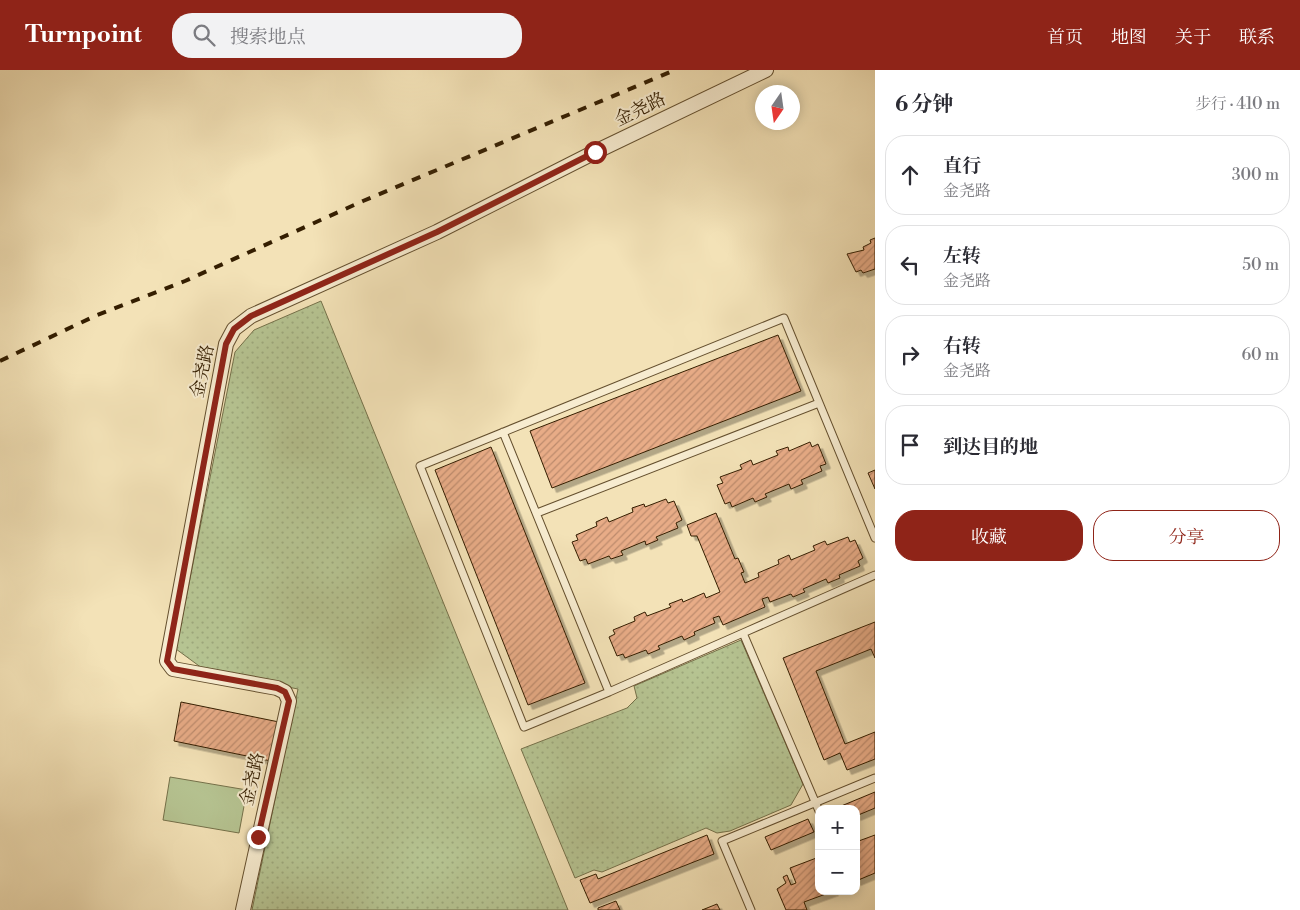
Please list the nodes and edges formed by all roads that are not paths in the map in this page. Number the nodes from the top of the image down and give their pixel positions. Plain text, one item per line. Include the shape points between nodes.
1 (766, 70) edge
2 (819, 403) junction
3 (504, 432) junction
4 (537, 513) junction
5 (875, 538) edge
6 (875, 576) edge
7 (743, 634) junction
8 (609, 692) junction
9 (875, 778) edge
10 (815, 803) junction
11 (242, 910) edge
12 (751, 910) edge

1 - 11 street, 金尧路 via 437,232 251,316 234,329 226,344 167,661 173,669 277,688 285,692 289,701
2 - 3 lane via 784,318
2 - 4 lane
2 - 5 lane
3 - 4 lane
3 - 8 lane via 420,466 524,727
4 - 8 lane
6 - 7 lane
7 - 8 lane
7 - 10 lane
9 - 10 lane
10 - 12 lane via 722,841

